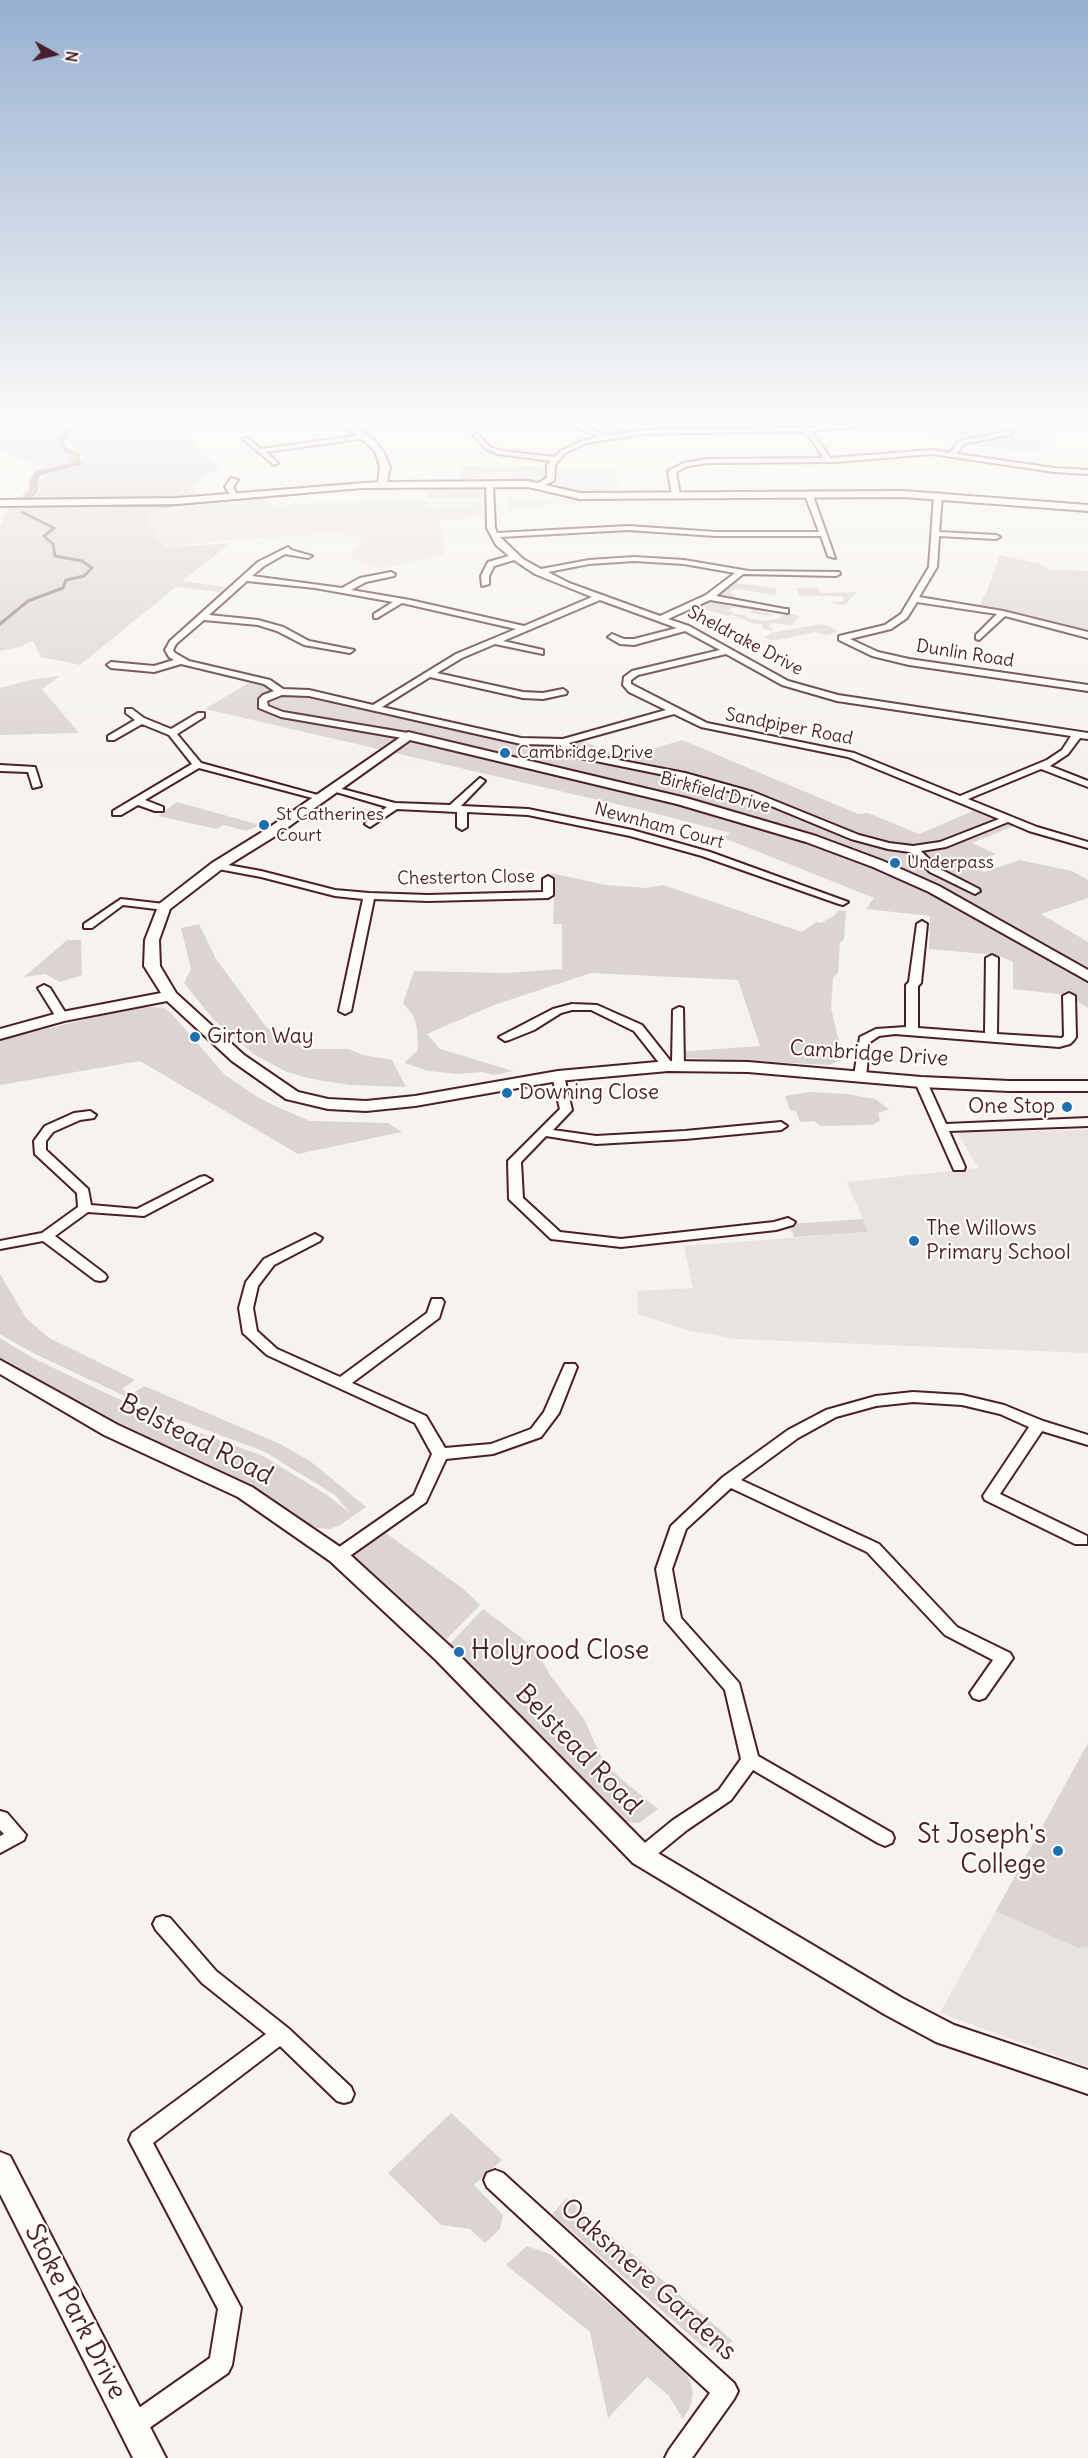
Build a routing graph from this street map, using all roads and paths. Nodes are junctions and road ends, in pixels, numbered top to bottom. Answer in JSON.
{"nodes":[{"id":1,"x":496,"y":538,"type":"edge"},
{"id":2,"x":824,"y":538,"type":"edge"},
{"id":3,"x":935,"y":538,"type":"edge"},
{"id":4,"x":995,"y":538,"type":"edge"},
{"id":5,"x":1000,"y":538,"type":"dead end"},
{"id":6,"x":828,"y":553,"type":"dead end"},
{"id":7,"x":308,"y":556,"type":"dead end"},
{"id":8,"x":514,"y":557,"type":"junction"},
{"id":9,"x":538,"y":572,"type":"junction"},
{"id":10,"x":741,"y":572,"type":"junction"},
{"id":11,"x":836,"y":574,"type":"dead end"},
{"id":12,"x":388,"y":576,"type":"dead end"},
{"id":13,"x":498,"y":577,"type":"dead end"},
{"id":14,"x":245,"y":578,"type":"junction"},
{"id":15,"x":343,"y":591,"type":"junction"},
{"id":16,"x":600,"y":597,"type":"junction"},
{"id":17,"x":709,"y":597,"type":"junction"},
{"id":18,"x":915,"y":599,"type":"junction"},
{"id":19,"x":400,"y":601,"type":"junction"},
{"id":20,"x":785,"y":611,"type":"dead end"},
{"id":21,"x":1003,"y":613,"type":"junction"},
{"id":22,"x":393,"y":614,"type":"dead end"},
{"id":23,"x":201,"y":617,"type":"junction"},
{"id":24,"x":662,"y":618,"type":"junction"},
{"id":25,"x":522,"y":628,"type":"junction"},
{"id":26,"x":686,"y":628,"type":"junction"},
{"id":27,"x":1088,"y":635,"type":"edge"},
{"id":28,"x":612,"y":637,"type":"dead end"},
{"id":29,"x":979,"y":638,"type":"dead end"},
{"id":30,"x":492,"y":641,"type":"junction"},
{"id":31,"x":350,"y":650,"type":"dead end"},
{"id":32,"x":728,"y":651,"type":"junction"},
{"id":33,"x":531,"y":658,"type":"dead end"},
{"id":34,"x":180,"y":661,"type":"junction"},
{"id":35,"x":111,"y":665,"type":"dead end"},
{"id":36,"x":427,"y":674,"type":"junction"},
{"id":37,"x":1088,"y":688,"type":"edge"},
{"id":38,"x":281,"y":692,"type":"junction"},
{"id":39,"x":562,"y":692,"type":"dead end"},
{"id":40,"x":376,"y":707,"type":"junction"},
{"id":41,"x":129,"y":711,"type":"dead end"},
{"id":42,"x":674,"y":711,"type":"junction"},
{"id":43,"x":201,"y":716,"type":"dead end"},
{"id":44,"x":141,"y":720,"type":"junction"},
{"id":45,"x":172,"y":733,"type":"junction"},
{"id":46,"x":1083,"y":735,"type":"edge"},
{"id":47,"x":408,"y":736,"type":"junction"},
{"id":48,"x":111,"y":738,"type":"dead end"},
{"id":49,"x":563,"y":742,"type":"junction"},
{"id":50,"x":198,"y":765,"type":"junction"},
{"id":51,"x":1042,"y":766,"type":"junction"},
{"id":52,"x":0,"y":768,"type":"edge"},
{"id":53,"x":480,"y":781,"type":"dead end"},
{"id":54,"x":1088,"y":784,"type":"edge"},
{"id":55,"x":36,"y":786,"type":"dead end"},
{"id":56,"x":325,"y":793,"type":"junction"},
{"id":57,"x":960,"y":799,"type":"junction"},
{"id":58,"x":138,"y":801,"type":"junction"},
{"id":59,"x":395,"y":806,"type":"junction"},
{"id":60,"x":159,"y":809,"type":"dead end"},
{"id":61,"x":457,"y":809,"type":"junction"},
{"id":62,"x":117,"y":813,"type":"dead end"},
{"id":63,"x":1008,"y":819,"type":"junction"},
{"id":64,"x":370,"y":824,"type":"dead end"},
{"id":65,"x":462,"y":827,"type":"dead end"},
{"id":66,"x":1088,"y":845,"type":"edge"},
{"id":67,"x":913,"y":849,"type":"junction"},
{"id":68,"x":218,"y":866,"type":"junction"},
{"id":69,"x":548,"y":879,"type":"dead end"},
{"id":70,"x":975,"y":891,"type":"dead end"},
{"id":71,"x":369,"y":896,"type":"junction"},
{"id":72,"x":843,"y":902,"type":"dead end"},
{"id":73,"x":164,"y":908,"type":"junction"},
{"id":74,"x":922,"y":924,"type":"dead end"},
{"id":75,"x":88,"y":926,"type":"dead end"},
{"id":76,"x":992,"y":958,"type":"dead end"},
{"id":77,"x":1088,"y":976,"type":"edge"},
{"id":78,"x":44,"y":988,"type":"dead end"},
{"id":79,"x":170,"y":996,"type":"junction"},
{"id":80,"x":1069,"y":996,"type":"dead end"},
{"id":81,"x":679,"y":1010,"type":"dead end"},
{"id":82,"x":345,"y":1011,"type":"dead end"},
{"id":83,"x":62,"y":1017,"type":"junction"},
{"id":84,"x":912,"y":1031,"type":"junction"},
{"id":85,"x":0,"y":1034,"type":"edge"},
{"id":86,"x":505,"y":1037,"type":"dead end"},
{"id":87,"x":991,"y":1038,"type":"junction"},
{"id":88,"x":673,"y":1066,"type":"junction"},
{"id":89,"x":558,"y":1076,"type":"junction"},
{"id":90,"x":860,"y":1076,"type":"junction"},
{"id":91,"x":921,"y":1082,"type":"junction"},
{"id":92,"x":1088,"y":1086,"type":"edge"},
{"id":93,"x":90,"y":1114,"type":"dead end"},
{"id":94,"x":1088,"y":1122,"type":"edge"},
{"id":95,"x":781,"y":1126,"type":"dead end"},
{"id":96,"x":942,"y":1128,"type":"junction"},
{"id":97,"x":543,"y":1132,"type":"junction"},
{"id":98,"x":959,"y":1167,"type":"dead end"},
{"id":99,"x":205,"y":1180,"type":"dead end"},
{"id":100,"x":85,"y":1208,"type":"junction"},
{"id":101,"x":788,"y":1222,"type":"dead end"},
{"id":102,"x":46,"y":1236,"type":"junction"},
{"id":103,"x":315,"y":1238,"type":"dead end"},
{"id":104,"x":0,"y":1245,"type":"edge"},
{"id":105,"x":100,"y":1277,"type":"dead end"},
{"id":106,"x":437,"y":1302,"type":"dead end"},
{"id":107,"x":0,"y":1366,"type":"edge"},
{"id":108,"x":570,"y":1367,"type":"dead end"},
{"id":109,"x":342,"y":1383,"type":"junction"},
{"id":110,"x":1038,"y":1425,"type":"junction"},
{"id":111,"x":1088,"y":1440,"type":"edge"},
{"id":112,"x":440,"y":1454,"type":"junction"},
{"id":113,"x":729,"y":1481,"type":"junction"},
{"id":114,"x":1081,"y":1540,"type":"dead end"},
{"id":115,"x":338,"y":1556,"type":"junction"},
{"id":116,"x":979,"y":1693,"type":"dead end"},
{"id":117,"x":750,"y":1760,"type":"junction"},
{"id":118,"x":0,"y":1818,"type":"edge"},
{"id":119,"x":885,"y":1838,"type":"dead end"},
{"id":120,"x":0,"y":1845,"type":"edge"},
{"id":121,"x":642,"y":1857,"type":"junction"},
{"id":122,"x":163,"y":1924,"type":"dead end"},
{"id":123,"x":281,"y":2034,"type":"junction"},
{"id":124,"x":1088,"y":2082,"type":"edge"},
{"id":125,"x":344,"y":2094,"type":"dead end"},
{"id":126,"x":0,"y":2165,"type":"edge"},
{"id":127,"x":495,"y":2180,"type":"dead end"},
{"id":128,"x":134,"y":2425,"type":"junction"},
{"id":129,"x":150,"y":2458,"type":"edge"},
{"id":130,"x":677,"y":2458,"type":"edge"}],
"edges":[{"from":1,"to":8,"type":"street","name":"Sheldrake Drive"},
{"from":2,"to":6,"type":"street"},
{"from":3,"to":18,"type":"street"},
{"from":4,"to":5,"type":"street"},
{"from":7,"to":14,"type":"street"},
{"from":8,"to":9,"type":"street","name":"Sheldrake Drive"},
{"from":8,"to":13,"type":"street"},
{"from":9,"to":10,"type":"street"},
{"from":9,"to":16,"type":"street","name":"Sheldrake Drive"},
{"from":10,"to":11,"type":"street"},
{"from":10,"to":17,"type":"street"},
{"from":12,"to":15,"type":"street"},
{"from":14,"to":15,"type":"street"},
{"from":14,"to":23,"type":"street"},
{"from":15,"to":19,"type":"street"},
{"from":16,"to":24,"type":"street","name":"Sheldrake Drive"},
{"from":16,"to":25,"type":"street"},
{"from":17,"to":20,"type":"street"},
{"from":17,"to":24,"type":"street"},
{"from":18,"to":21,"type":"street"},
{"from":18,"to":37,"type":"street","name":"Dunlin Road"},
{"from":19,"to":22,"type":"street"},
{"from":19,"to":25,"type":"street"},
{"from":21,"to":27,"type":"street"},
{"from":21,"to":29,"type":"street"},
{"from":23,"to":31,"type":"street"},
{"from":23,"to":34,"type":"street"},
{"from":24,"to":26,"type":"street","name":"Sheldrake Drive"},
{"from":25,"to":30,"type":"street"},
{"from":26,"to":28,"type":"street"},
{"from":26,"to":32,"type":"street","name":"Sheldrake Drive"},
{"from":30,"to":33,"type":"street"},
{"from":30,"to":36,"type":"street"},
{"from":32,"to":42,"type":"street","name":"Sandpiper Road"},
{"from":32,"to":46,"type":"street","name":"Sheldrake Drive"},
{"from":34,"to":35,"type":"street"},
{"from":34,"to":38,"type":"street","name":"Birkfield Drive"},
{"from":36,"to":39,"type":"street"},
{"from":36,"to":40,"type":"street"},
{"from":38,"to":40,"type":"street","name":"Birkfield Drive"},
{"from":38,"to":47,"type":"street","name":"Birkfield Drive"},
{"from":40,"to":49,"type":"street","name":"Birkfield Drive"},
{"from":41,"to":44,"type":"street"},
{"from":42,"to":49,"type":"street"},
{"from":42,"to":57,"type":"street","name":"Sandpiper Road"},
{"from":43,"to":45,"type":"street"},
{"from":44,"to":45,"type":"street"},
{"from":44,"to":48,"type":"street"},
{"from":45,"to":50,"type":"street"},
{"from":46,"to":51,"type":"street"},
{"from":47,"to":56,"type":"street"},
{"from":47,"to":77,"type":"street","name":"Birkfield Drive"},
{"from":49,"to":67,"type":"street","name":"Birkfield Drive"},
{"from":50,"to":56,"type":"street","name":"Newnham Court"},
{"from":50,"to":58,"type":"street"},
{"from":51,"to":54,"type":"street"},
{"from":51,"to":57,"type":"street"},
{"from":52,"to":55,"type":"street"},
{"from":53,"to":61,"type":"street"},
{"from":56,"to":59,"type":"street","name":"Newnham Court"},
{"from":56,"to":68,"type":"street"},
{"from":57,"to":63,"type":"street","name":"Sandpiper Road"},
{"from":58,"to":60,"type":"street"},
{"from":58,"to":62,"type":"street"},
{"from":59,"to":61,"type":"street","name":"Newnham Court"},
{"from":59,"to":64,"type":"street"},
{"from":61,"to":65,"type":"street"},
{"from":61,"to":72,"type":"street","name":"Newnham Court"},
{"from":63,"to":66,"type":"street","name":"Sandpiper Road"},
{"from":63,"to":67,"type":"street","name":"Birkfield Drive"},
{"from":67,"to":70,"type":"street"},
{"from":68,"to":71,"type":"street","name":"Chesterton Close"},
{"from":68,"to":73,"type":"street"},
{"from":69,"to":71,"type":"street","name":"Chesterton Close"},
{"from":71,"to":82,"type":"street","name":"Chesterton Close"},
{"from":73,"to":75,"type":"street"},
{"from":73,"to":79,"type":"street","name":"Cambridge Drive"},
{"from":74,"to":84,"type":"street"},
{"from":76,"to":87,"type":"street"},
{"from":78,"to":83,"type":"street"},
{"from":79,"to":83,"type":"street"},
{"from":79,"to":89,"type":"street","name":"Cambridge Drive"},
{"from":80,"to":87,"type":"street"},
{"from":81,"to":88,"type":"street"},
{"from":83,"to":85,"type":"street"},
{"from":84,"to":87,"type":"street"},
{"from":84,"to":90,"type":"street"},
{"from":86,"to":88,"type":"street"},
{"from":88,"to":89,"type":"street","name":"Cambridge Drive"},
{"from":88,"to":90,"type":"street","name":"Cambridge Drive"},
{"from":89,"to":97,"type":"street"},
{"from":90,"to":91,"type":"street","name":"Cambridge Drive"},
{"from":91,"to":92,"type":"street","name":"Cambridge Drive"},
{"from":91,"to":96,"type":"street"},
{"from":93,"to":100,"type":"street"},
{"from":94,"to":96,"type":"street"},
{"from":95,"to":97,"type":"street"},
{"from":96,"to":98,"type":"street"},
{"from":97,"to":101,"type":"street"},
{"from":99,"to":100,"type":"street"},
{"from":100,"to":102,"type":"street"},
{"from":102,"to":104,"type":"street"},
{"from":102,"to":105,"type":"street"},
{"from":103,"to":109,"type":"street"},
{"from":106,"to":109,"type":"street"},
{"from":107,"to":115,"type":"street","name":"Belstead Road"},
{"from":108,"to":112,"type":"street"},
{"from":109,"to":112,"type":"street"},
{"from":110,"to":111,"type":"street"},
{"from":110,"to":113,"type":"street"},
{"from":110,"to":114,"type":"street"},
{"from":112,"to":115,"type":"street"},
{"from":113,"to":116,"type":"street"},
{"from":113,"to":117,"type":"street"},
{"from":115,"to":121,"type":"street","name":"Belstead Road"},
{"from":117,"to":119,"type":"street"},
{"from":117,"to":121,"type":"street"},
{"from":118,"to":120,"type":"street"},
{"from":121,"to":124,"type":"street","name":"Belstead Road"},
{"from":122,"to":123,"type":"street"},
{"from":123,"to":125,"type":"street"},
{"from":123,"to":128,"type":"street"},
{"from":126,"to":128,"type":"street","name":"Stoke Park Drive"},
{"from":127,"to":130,"type":"street","name":"Oaksmere Gardens"},
{"from":128,"to":129,"type":"street","name":"Stoke Park Drive"}]}
